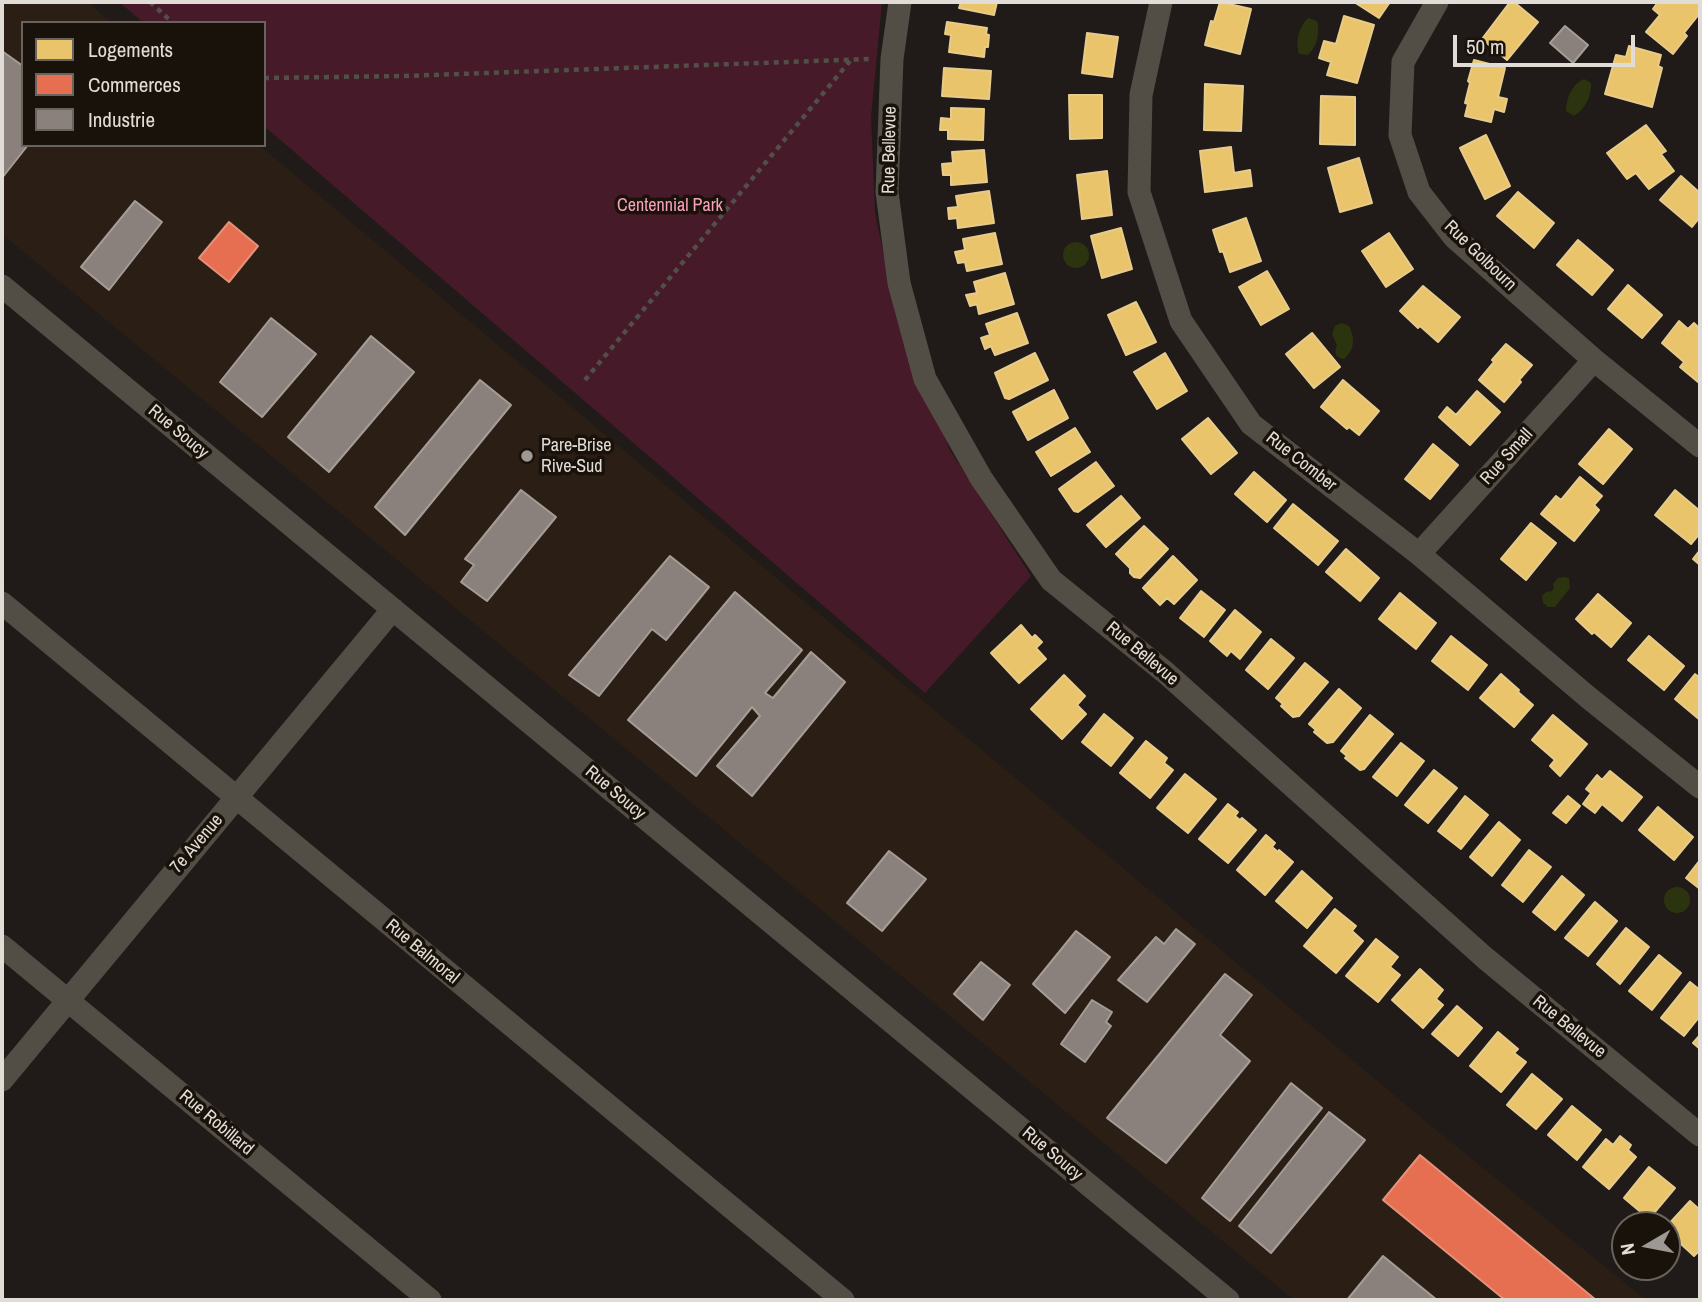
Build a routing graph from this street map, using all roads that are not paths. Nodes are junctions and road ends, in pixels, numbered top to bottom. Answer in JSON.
{"nodes":[{"id":1,"x":900,"y":2,"type":"edge"},
{"id":2,"x":1161,"y":2,"type":"edge"},
{"id":3,"x":1437,"y":2,"type":"edge"},
{"id":4,"x":2,"y":286,"type":"edge"},
{"id":5,"x":1594,"y":360,"type":"junction"},
{"id":6,"x":1700,"y":446,"type":"edge"},
{"id":7,"x":1419,"y":554,"type":"junction"},
{"id":8,"x":2,"y":603,"type":"edge"},
{"id":9,"x":393,"y":609,"type":"junction"},
{"id":10,"x":1700,"y":787,"type":"edge"},
{"id":11,"x":236,"y":797,"type":"junction"},
{"id":12,"x":2,"y":946,"type":"edge"},
{"id":13,"x":67,"y":1001,"type":"junction"},
{"id":14,"x":2,"y":1080,"type":"edge"},
{"id":15,"x":1700,"y":1135,"type":"edge"},
{"id":16,"x":430,"y":1300,"type":"edge"},
{"id":17,"x":843,"y":1300,"type":"edge"},
{"id":18,"x":1228,"y":1300,"type":"edge"}],
"edges":[{"from":1,"to":15,"type":"street","name":"Rue Bellevue"},
{"from":2,"to":7,"type":"street","name":"Rue Comber"},
{"from":3,"to":5,"type":"street","name":"Rue Golbourn"},
{"from":4,"to":9,"type":"street","name":"Rue Soucy"},
{"from":5,"to":6,"type":"street","name":"Rue Golbourn"},
{"from":5,"to":7,"type":"street","name":"Rue Small"},
{"from":7,"to":10,"type":"street","name":"Rue Comber"},
{"from":8,"to":11,"type":"street","name":"Rue Balmoral"},
{"from":9,"to":11,"type":"street","name":"7e Avenue"},
{"from":9,"to":18,"type":"street","name":"Rue Soucy"},
{"from":11,"to":13,"type":"street","name":"7e Avenue"},
{"from":11,"to":17,"type":"street","name":"Rue Balmoral"},
{"from":12,"to":13,"type":"street","name":"Rue Robillard"},
{"from":13,"to":14,"type":"street","name":"7e Avenue"},
{"from":13,"to":16,"type":"street","name":"Rue Robillard"}]}
